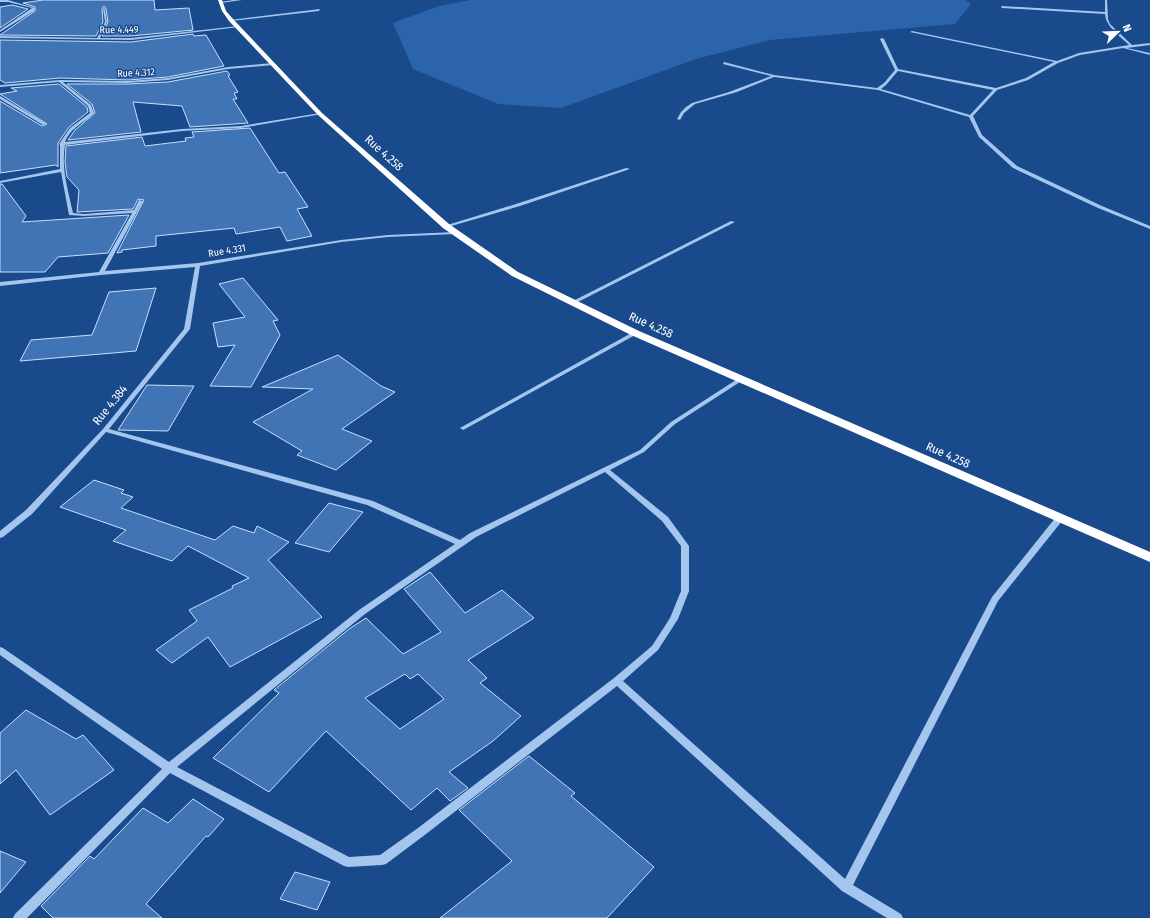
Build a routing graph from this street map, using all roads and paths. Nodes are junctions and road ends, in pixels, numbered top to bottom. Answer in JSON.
{"nodes":[{"id":1,"x":241,"y":0,"type":"edge"},
{"id":2,"x":1106,"y":0,"type":"edge"},
{"id":3,"x":0,"y":1,"type":"edge"},
{"id":4,"x":221,"y":1,"type":"edge"},
{"id":5,"x":1002,"y":7,"type":"dead end"},
{"id":6,"x":104,"y":9,"type":"dead end"},
{"id":7,"x":319,"y":10,"type":"dead end"},
{"id":8,"x":1107,"y":13,"type":"junction"},
{"id":9,"x":235,"y":23,"type":"junction"},
{"id":10,"x":0,"y":31,"type":"edge"},
{"id":11,"x":912,"y":32,"type":"dead end"},
{"id":12,"x":0,"y":37,"type":"edge"},
{"id":13,"x":98,"y":39,"type":"junction"},
{"id":14,"x":882,"y":39,"type":"dead end"},
{"id":15,"x":1150,"y":44,"type":"edge"},
{"id":16,"x":1131,"y":46,"type":"junction"},
{"id":17,"x":1124,"y":48,"type":"junction"},
{"id":18,"x":1150,"y":54,"type":"edge"},
{"id":19,"x":1057,"y":62,"type":"junction"},
{"id":20,"x":724,"y":63,"type":"dead end"},
{"id":21,"x":272,"y":64,"type":"junction"},
{"id":22,"x":897,"y":70,"type":"junction"},
{"id":23,"x":774,"y":76,"type":"junction"},
{"id":24,"x":60,"y":81,"type":"junction"},
{"id":25,"x":0,"y":86,"type":"edge"},
{"id":26,"x":878,"y":89,"type":"junction"},
{"id":27,"x":996,"y":89,"type":"junction"},
{"id":28,"x":0,"y":97,"type":"edge"},
{"id":29,"x":320,"y":114,"type":"junction"},
{"id":30,"x":971,"y":116,"type":"junction"},
{"id":31,"x":679,"y":119,"type":"dead end"},
{"id":32,"x":44,"y":124,"type":"dead end"},
{"id":33,"x":61,"y":144,"type":"junction"},
{"id":34,"x":628,"y":169,"type":"dead end"},
{"id":35,"x":63,"y":170,"type":"junction"},
{"id":36,"x":0,"y":182,"type":"edge"},
{"id":37,"x":142,"y":201,"type":"dead end"},
{"id":38,"x":136,"y":211,"type":"junction"},
{"id":39,"x":733,"y":222,"type":"dead end"},
{"id":40,"x":446,"y":226,"type":"junction"},
{"id":41,"x":1150,"y":228,"type":"edge"},
{"id":42,"x":455,"y":233,"type":"junction"},
{"id":43,"x":198,"y":265,"type":"junction"},
{"id":44,"x":101,"y":272,"type":"junction"},
{"id":45,"x":0,"y":284,"type":"edge"},
{"id":46,"x":572,"y":303,"type":"junction"},
{"id":47,"x":635,"y":333,"type":"junction"},
{"id":48,"x":740,"y":379,"type":"junction"},
{"id":49,"x":463,"y":428,"type":"dead end"},
{"id":50,"x":105,"y":430,"type":"junction"},
{"id":51,"x":606,"y":470,"type":"junction"},
{"id":52,"x":1060,"y":518,"type":"junction"},
{"id":53,"x":0,"y":535,"type":"edge"},
{"id":54,"x":460,"y":543,"type":"junction"},
{"id":55,"x":1150,"y":557,"type":"edge"},
{"id":56,"x":0,"y":650,"type":"edge"},
{"id":57,"x":617,"y":681,"type":"junction"},
{"id":58,"x":168,"y":768,"type":"junction"},
{"id":59,"x":846,"y":887,"type":"junction"},
{"id":60,"x":19,"y":918,"type":"edge"},
{"id":61,"x":897,"y":918,"type":"edge"}],
"edges":[{"from":1,"to":4,"type":"street"},
{"from":2,"to":8,"type":"street"},
{"from":3,"to":10,"type":"street"},
{"from":4,"to":9,"type":"highway","name":"Rue 4.258"},
{"from":5,"to":8,"type":"street"},
{"from":6,"to":13,"type":"street"},
{"from":7,"to":9,"type":"street","name":"Rue 4.449"},
{"from":8,"to":16,"type":"street"},
{"from":9,"to":13,"type":"street","name":"Rue 4.449"},
{"from":9,"to":21,"type":"highway","name":"Rue 4.258"},
{"from":11,"to":19,"type":"street"},
{"from":12,"to":13,"type":"street","name":"Rue 4.449"},
{"from":14,"to":22,"type":"street"},
{"from":15,"to":16,"type":"street"},
{"from":16,"to":17,"type":"street"},
{"from":17,"to":18,"type":"street"},
{"from":17,"to":19,"type":"street"},
{"from":19,"to":27,"type":"street"},
{"from":20,"to":23,"type":"street"},
{"from":21,"to":24,"type":"street","name":"Rue 4.312"},
{"from":21,"to":29,"type":"highway","name":"Rue 4.258"},
{"from":22,"to":26,"type":"street"},
{"from":22,"to":27,"type":"street"},
{"from":23,"to":26,"type":"street"},
{"from":23,"to":31,"type":"street"},
{"from":24,"to":25,"type":"street","name":"Rue 4.312"},
{"from":24,"to":33,"type":"street"},
{"from":26,"to":30,"type":"street"},
{"from":27,"to":30,"type":"street"},
{"from":28,"to":32,"type":"street"},
{"from":29,"to":33,"type":"street"},
{"from":29,"to":40,"type":"highway","name":"Rue 4.258"},
{"from":30,"to":41,"type":"street"},
{"from":33,"to":35,"type":"street"},
{"from":34,"to":40,"type":"street"},
{"from":35,"to":36,"type":"street"},
{"from":35,"to":38,"type":"street"},
{"from":37,"to":38,"type":"street"},
{"from":38,"to":44,"type":"street"},
{"from":39,"to":46,"type":"street"},
{"from":40,"to":42,"type":"highway","name":"Rue 4.258"},
{"from":42,"to":43,"type":"street","name":"Rue 4.331"},
{"from":42,"to":46,"type":"highway","name":"Rue 4.258"},
{"from":43,"to":44,"type":"street","name":"Rue 4.331"},
{"from":43,"to":50,"type":"street","name":"Rue 4.384"},
{"from":44,"to":45,"type":"street","name":"Rue 4.331"},
{"from":46,"to":47,"type":"highway","name":"Rue 4.258"},
{"from":47,"to":48,"type":"highway","name":"Rue 4.258"},
{"from":47,"to":49,"type":"street"},
{"from":48,"to":51,"type":"street"},
{"from":48,"to":52,"type":"highway","name":"Rue 4.258"},
{"from":50,"to":53,"type":"street","name":"Rue 4.384"},
{"from":50,"to":54,"type":"street"},
{"from":51,"to":54,"type":"street"},
{"from":51,"to":57,"type":"street"},
{"from":52,"to":55,"type":"highway","name":"Rue 4.258"},
{"from":52,"to":59,"type":"street"},
{"from":54,"to":58,"type":"street"},
{"from":56,"to":58,"type":"street"},
{"from":57,"to":58,"type":"street"},
{"from":57,"to":59,"type":"street"},
{"from":58,"to":60,"type":"street"},
{"from":59,"to":61,"type":"street"}]}
